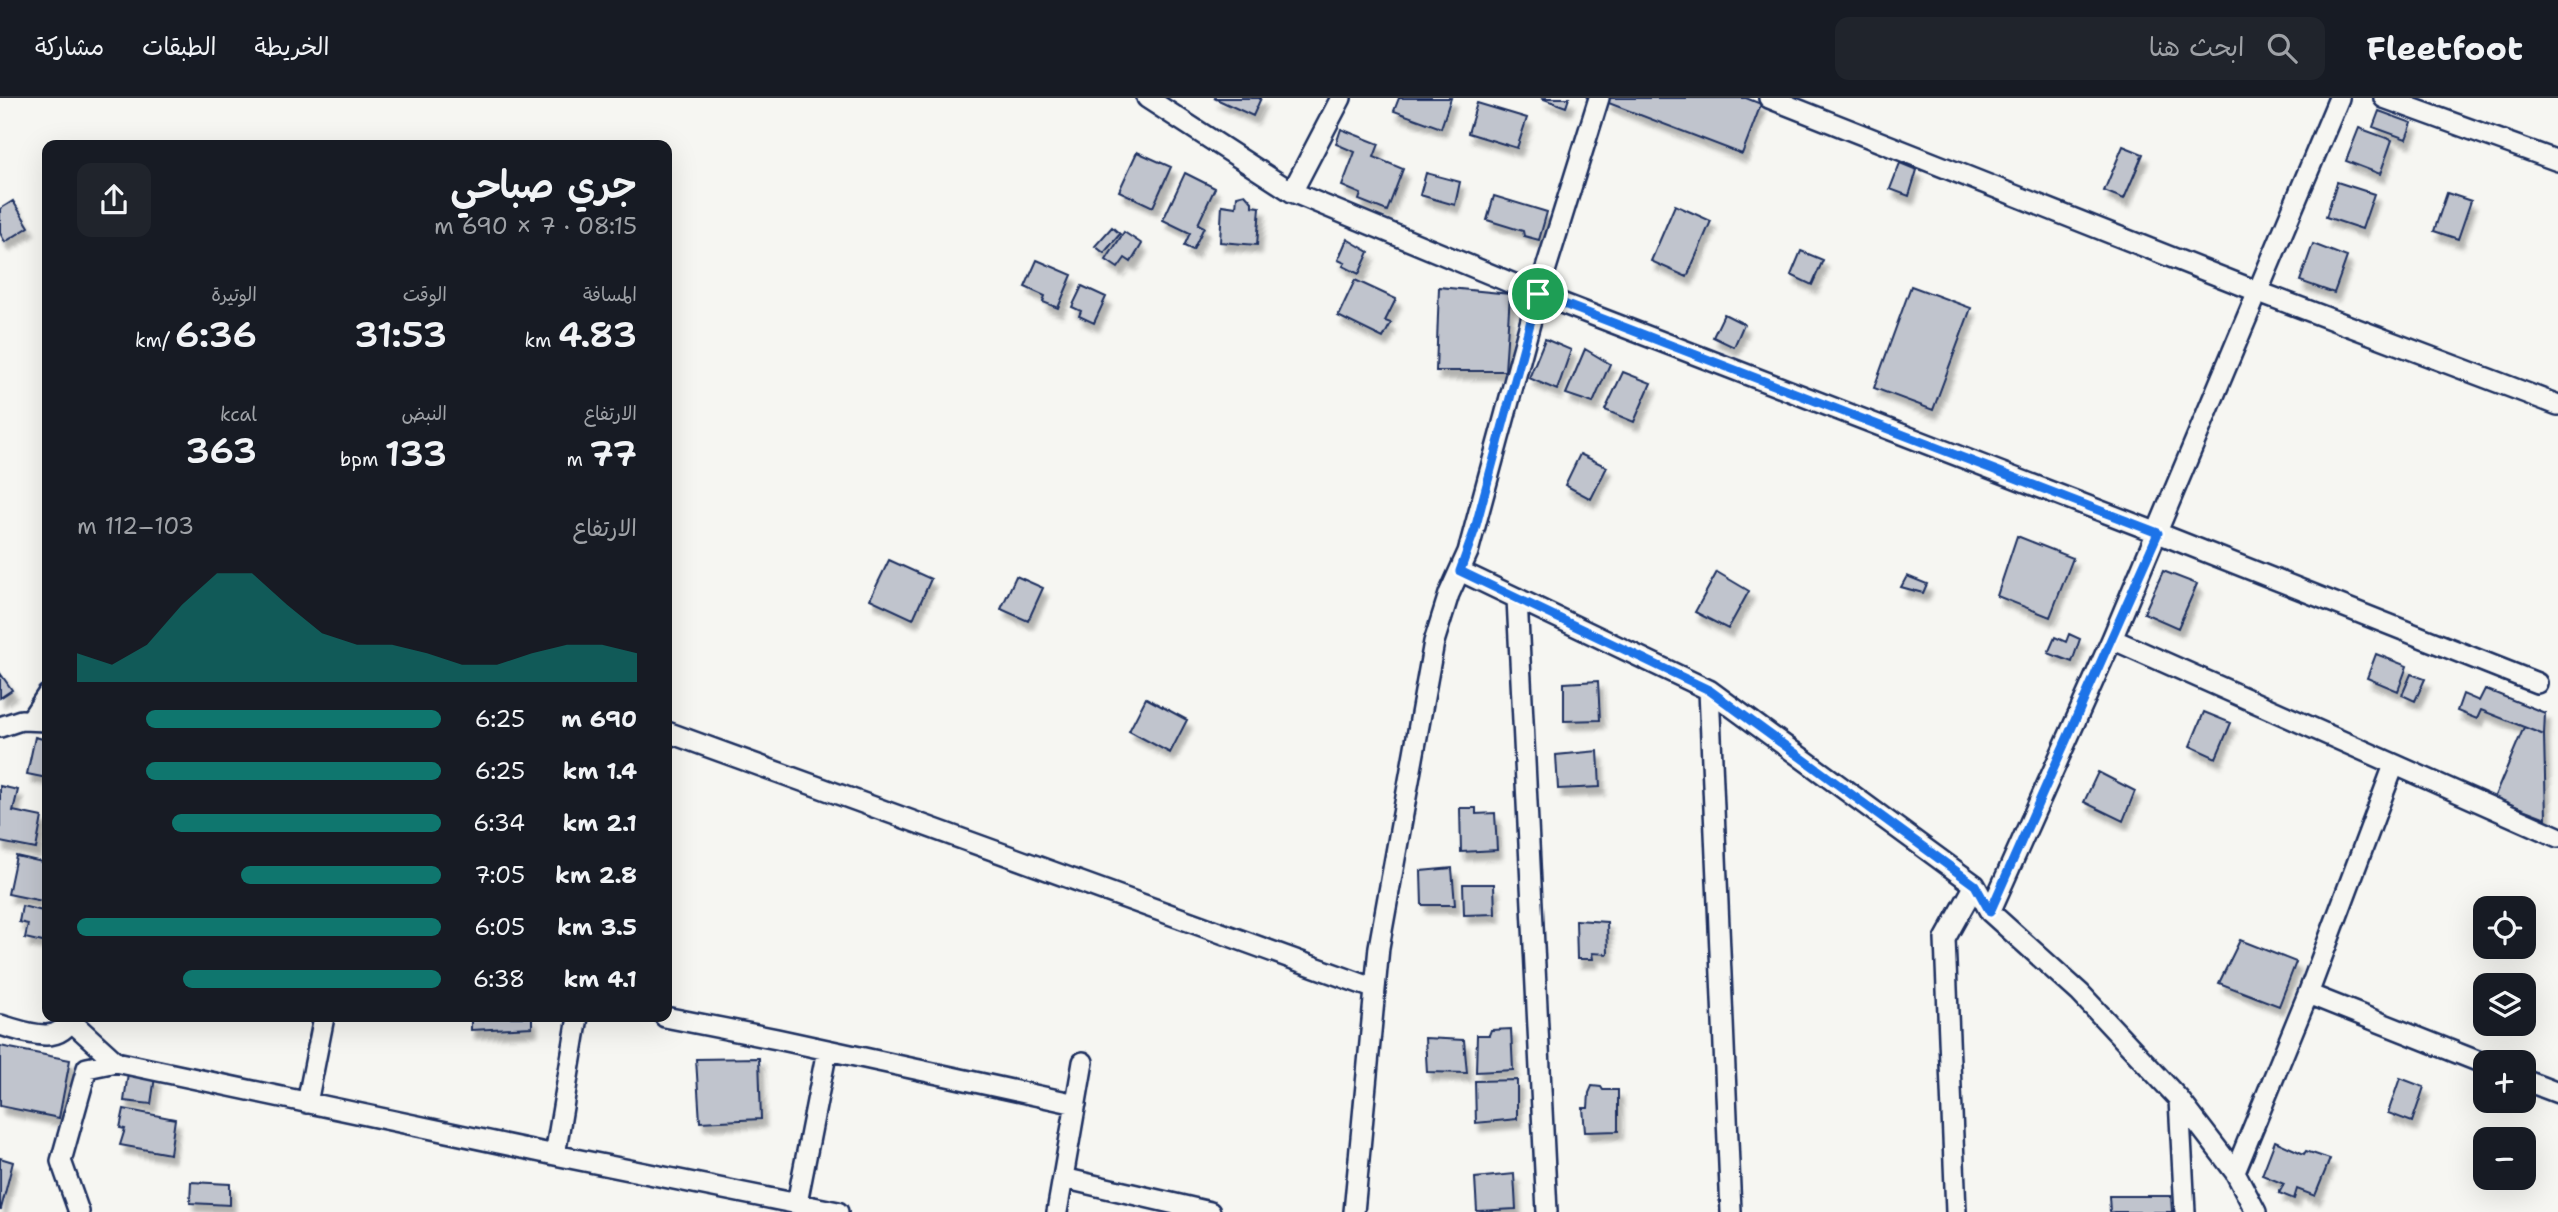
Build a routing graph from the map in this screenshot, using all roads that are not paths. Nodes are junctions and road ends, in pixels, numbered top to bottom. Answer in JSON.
{"nodes":[{"id":1,"x":1147,"y":98,"type":"edge"},
{"id":2,"x":1340,"y":98,"type":"edge"},
{"id":3,"x":1599,"y":98,"type":"edge"},
{"id":4,"x":1769,"y":98,"type":"edge"},
{"id":5,"x":2340,"y":98,"type":"edge"},
{"id":6,"x":2384,"y":98,"type":"edge"},
{"id":7,"x":2558,"y":161,"type":"edge"},
{"id":8,"x":1292,"y":192,"type":"junction"},
{"id":9,"x":2259,"y":292,"type":"junction"},
{"id":10,"x":1538,"y":294,"type":"junction"},
{"id":11,"x":2558,"y":405,"type":"edge"},
{"id":12,"x":2158,"y":533,"type":"junction"},
{"id":13,"x":1460,"y":571,"type":"junction"},
{"id":14,"x":1517,"y":598,"type":"junction"},
{"id":15,"x":2112,"y":639,"type":"junction"},
{"id":16,"x":2537,"y":683,"type":"dead end"},
{"id":17,"x":1709,"y":690,"type":"junction"},
{"id":18,"x":39,"y":720,"type":"edge"},
{"id":19,"x":0,"y":727,"type":"edge"},
{"id":20,"x":672,"y":734,"type":"edge"},
{"id":21,"x":2394,"y":765,"type":"junction"},
{"id":22,"x":2558,"y":837,"type":"edge"},
{"id":23,"x":1975,"y":885,"type":"junction"},
{"id":24,"x":1990,"y":912,"type":"junction"},
{"id":25,"x":1373,"y":988,"type":"junction"},
{"id":26,"x":2308,"y":994,"type":"junction"},
{"id":27,"x":672,"y":1018,"type":"edge"},
{"id":28,"x":69,"y":1022,"type":"edge"},
{"id":29,"x":74,"y":1022,"type":"edge"},
{"id":30,"x":323,"y":1022,"type":"edge"},
{"id":31,"x":577,"y":1022,"type":"edge"},
{"id":32,"x":0,"y":1025,"type":"edge"},
{"id":33,"x":827,"y":1050,"type":"junction"},
{"id":34,"x":2473,"y":1060,"type":"edge"},
{"id":35,"x":116,"y":1062,"type":"junction"},
{"id":36,"x":1083,"y":1062,"type":"dead end"},
{"id":37,"x":2536,"y":1085,"type":"edge"},
{"id":38,"x":2558,"y":1093,"type":"edge"},
{"id":39,"x":2179,"y":1099,"type":"junction"},
{"id":40,"x":307,"y":1103,"type":"junction"},
{"id":41,"x":1076,"y":1104,"type":"junction"},
{"id":42,"x":555,"y":1156,"type":"junction"},
{"id":43,"x":2235,"y":1172,"type":"junction"},
{"id":44,"x":1063,"y":1178,"type":"junction"},
{"id":45,"x":797,"y":1203,"type":"junction"},
{"id":46,"x":79,"y":1212,"type":"edge"},
{"id":47,"x":838,"y":1212,"type":"edge"},
{"id":48,"x":1057,"y":1212,"type":"edge"},
{"id":49,"x":1210,"y":1212,"type":"edge"},
{"id":50,"x":1354,"y":1212,"type":"edge"},
{"id":51,"x":1547,"y":1212,"type":"edge"},
{"id":52,"x":1731,"y":1212,"type":"edge"},
{"id":53,"x":1956,"y":1212,"type":"edge"},
{"id":54,"x":2185,"y":1212,"type":"edge"},
{"id":55,"x":2256,"y":1212,"type":"edge"}],
"edges":[{"from":1,"to":8,"type":"street"},
{"from":2,"to":8,"type":"street"},
{"from":3,"to":10,"type":"street"},
{"from":4,"to":9,"type":"street"},
{"from":5,"to":9,"type":"street"},
{"from":6,"to":7,"type":"street"},
{"from":8,"to":10,"type":"street"},
{"from":9,"to":11,"type":"street"},
{"from":9,"to":12,"type":"street"},
{"from":10,"to":12,"type":"street"},
{"from":10,"to":13,"type":"street"},
{"from":12,"to":15,"type":"street"},
{"from":12,"to":16,"type":"street"},
{"from":13,"to":14,"type":"street"},
{"from":13,"to":25,"type":"street"},
{"from":14,"to":17,"type":"street"},
{"from":14,"to":51,"type":"street"},
{"from":15,"to":21,"type":"street"},
{"from":15,"to":24,"type":"street"},
{"from":17,"to":23,"type":"street"},
{"from":17,"to":52,"type":"street"},
{"from":18,"to":19,"type":"street"},
{"from":20,"to":25,"type":"street"},
{"from":21,"to":22,"type":"street"},
{"from":21,"to":26,"type":"street"},
{"from":23,"to":24,"type":"street"},
{"from":23,"to":53,"type":"street"},
{"from":24,"to":39,"type":"street"},
{"from":25,"to":50,"type":"street"},
{"from":26,"to":34,"type":"street"},
{"from":26,"to":43,"type":"street"},
{"from":27,"to":33,"type":"street"},
{"from":28,"to":32,"type":"street"},
{"from":29,"to":35,"type":"street"},
{"from":30,"to":40,"type":"street"},
{"from":31,"to":42,"type":"street"},
{"from":33,"to":41,"type":"street"},
{"from":33,"to":45,"type":"street"},
{"from":35,"to":40,"type":"street"},
{"from":35,"to":46,"type":"street"},
{"from":36,"to":41,"type":"street"},
{"from":37,"to":38,"type":"street"},
{"from":39,"to":43,"type":"street"},
{"from":39,"to":54,"type":"street"},
{"from":40,"to":42,"type":"street"},
{"from":41,"to":44,"type":"street"},
{"from":42,"to":45,"type":"street"},
{"from":43,"to":55,"type":"street"},
{"from":44,"to":48,"type":"street"},
{"from":44,"to":49,"type":"street"},
{"from":45,"to":47,"type":"street"}]}
